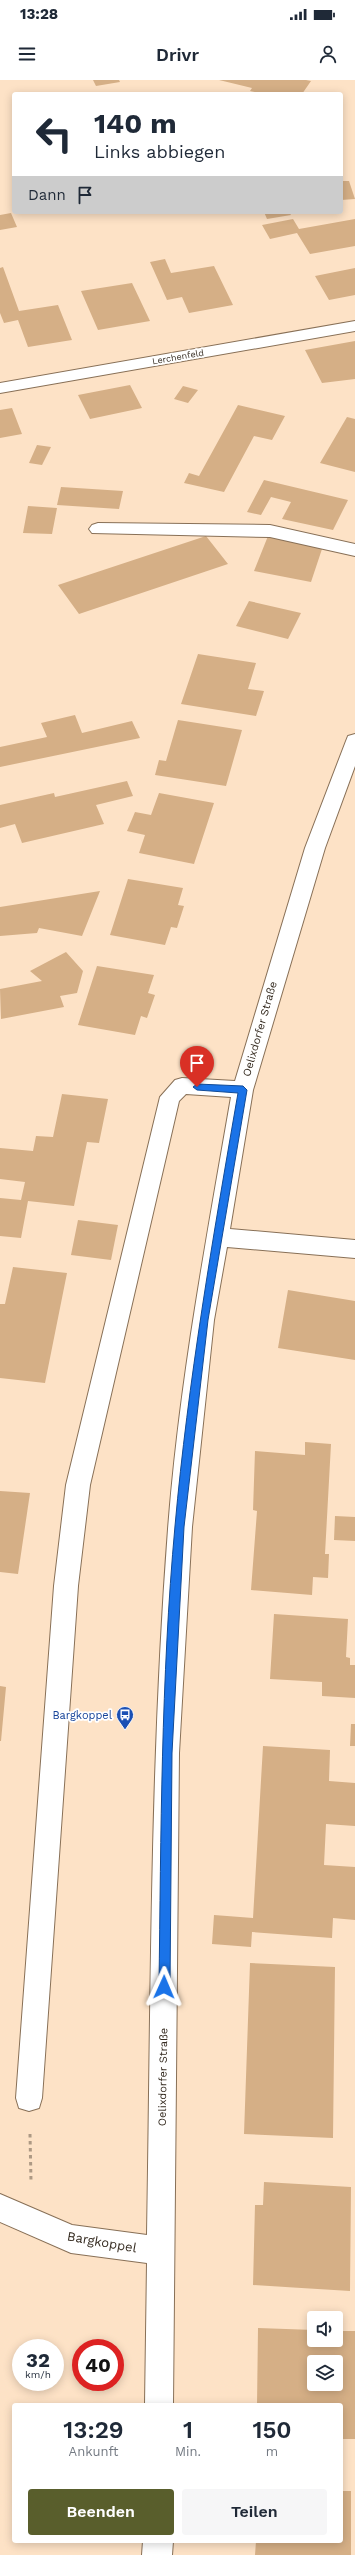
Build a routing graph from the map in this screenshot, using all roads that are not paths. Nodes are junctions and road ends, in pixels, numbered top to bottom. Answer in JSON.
{"nodes":[{"id":1,"x":355,"y":326,"type":"edge"},
{"id":2,"x":0,"y":388,"type":"edge"},
{"id":3,"x":98,"y":529,"type":"dead end"},
{"id":4,"x":355,"y":550,"type":"edge"},
{"id":5,"x":355,"y":741,"type":"edge"},
{"id":6,"x":243,"y":1090,"type":"junction"},
{"id":7,"x":218,"y":1237,"type":"junction"},
{"id":8,"x":355,"y":1249,"type":"edge"},
{"id":9,"x":29,"y":2098,"type":"road end"},
{"id":10,"x":0,"y":2208,"type":"edge"},
{"id":11,"x":161,"y":2251,"type":"junction"},
{"id":12,"x":159,"y":2403,"type":"edge"},
{"id":13,"x":158,"y":2543,"type":"edge"},
{"id":14,"x":157,"y":2555,"type":"edge"}],
"edges":[{"from":1,"to":2,"type":"street","name":"Lerchenfeld"},
{"from":3,"to":4,"type":"street"},
{"from":5,"to":6,"type":"street","name":"Oelixdorfer Straße"},
{"from":6,"to":7,"type":"street","name":"Oelixdorfer Straße"},
{"from":6,"to":9,"type":"street"},
{"from":7,"to":8,"type":"street"},
{"from":7,"to":11,"type":"street","name":"Oelixdorfer Straße"},
{"from":10,"to":11,"type":"street","name":"Bargkoppel"},
{"from":11,"to":12,"type":"street","name":"Oelixdorfer Straße"},
{"from":13,"to":14,"type":"street"}]}
